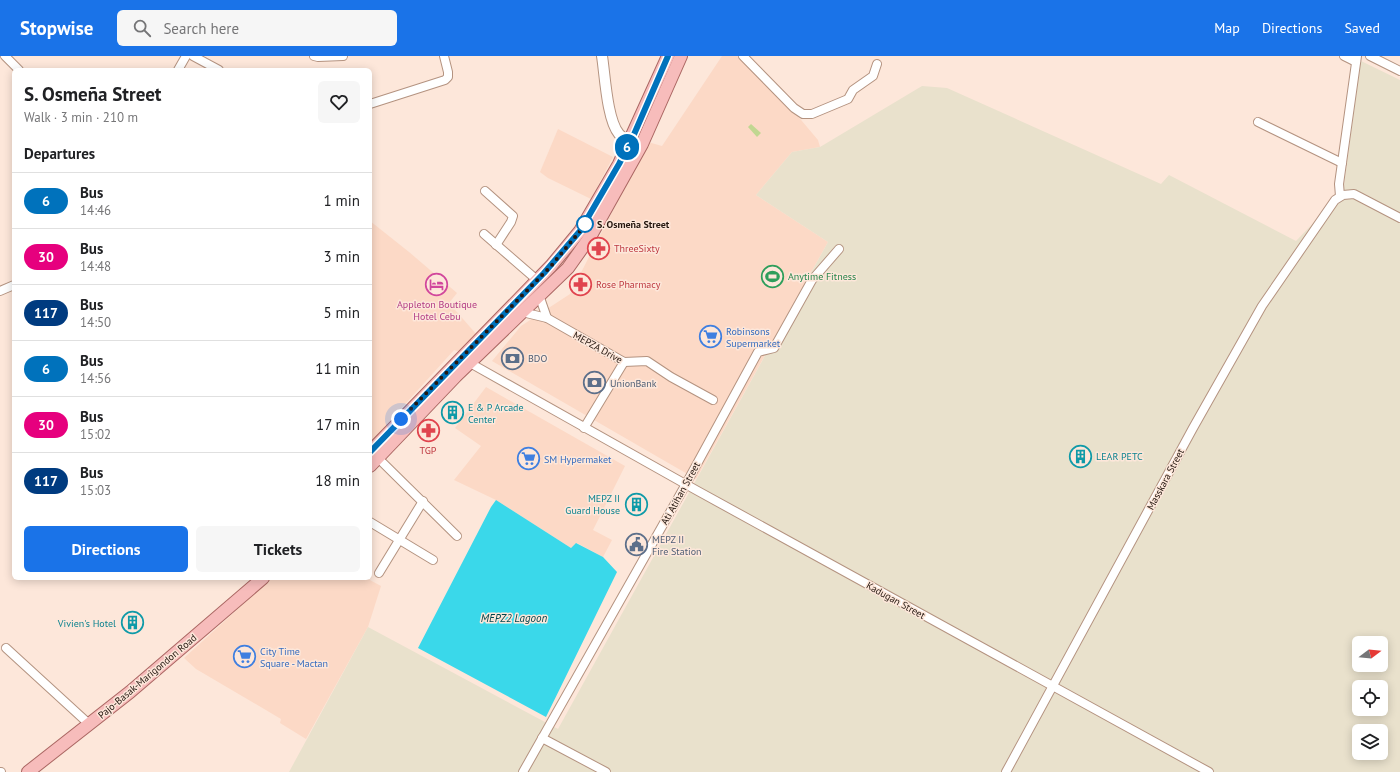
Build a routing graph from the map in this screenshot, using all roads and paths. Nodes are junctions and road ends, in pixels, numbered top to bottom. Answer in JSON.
{"nodes":[{"id":1,"x":5,"y":56,"type":"edge"},
{"id":2,"x":186,"y":56,"type":"edge"},
{"id":3,"x":193,"y":56,"type":"edge"},
{"id":4,"x":314,"y":56,"type":"edge"},
{"id":5,"x":343,"y":56,"type":"edge"},
{"id":6,"x":444,"y":56,"type":"edge"},
{"id":7,"x":602,"y":56,"type":"edge"},
{"id":8,"x":668,"y":56,"type":"edge"},
{"id":9,"x":681,"y":56,"type":"edge"},
{"id":10,"x":743,"y":56,"type":"edge"},
{"id":11,"x":1344,"y":56,"type":"edge"},
{"id":12,"x":1370,"y":56,"type":"edge"},
{"id":13,"x":1357,"y":59,"type":"edge"},
{"id":14,"x":877,"y":64,"type":"dead end"},
{"id":15,"x":17,"y":68,"type":"edge"},
{"id":16,"x":179,"y":68,"type":"edge"},
{"id":17,"x":215,"y":68,"type":"edge"},
{"id":18,"x":1400,"y":71,"type":"edge"},
{"id":19,"x":372,"y":103,"type":"edge"},
{"id":20,"x":1258,"y":122,"type":"dead end"},
{"id":21,"x":635,"y":145,"type":"junction"},
{"id":22,"x":1342,"y":163,"type":"junction"},
{"id":23,"x":624,"y":166,"type":"junction"},
{"id":24,"x":485,"y":191,"type":"dead end"},
{"id":25,"x":1340,"y":196,"type":"junction"},
{"id":26,"x":1400,"y":218,"type":"edge"},
{"id":27,"x":484,"y":234,"type":"dead end"},
{"id":28,"x":496,"y":245,"type":"junction"},
{"id":29,"x":839,"y":249,"type":"dead end"},
{"id":30,"x":537,"y":280,"type":"junction"},
{"id":31,"x":12,"y":287,"type":"edge"},
{"id":32,"x":0,"y":291,"type":"edge"},
{"id":33,"x":539,"y":295,"type":"junction"},
{"id":34,"x":522,"y":312,"type":"junction"},
{"id":35,"x":547,"y":318,"type":"junction"},
{"id":36,"x":624,"y":362,"type":"junction"},
{"id":37,"x":470,"y":363,"type":"junction"},
{"id":38,"x":712,"y":400,"type":"dead end"},
{"id":39,"x":584,"y":428,"type":"junction"},
{"id":40,"x":372,"y":455,"type":"edge"},
{"id":41,"x":686,"y":484,"type":"junction"},
{"id":42,"x":423,"y":501,"type":"junction"},
{"id":43,"x":372,"y":523,"type":"edge"},
{"id":44,"x":457,"y":536,"type":"dead end"},
{"id":45,"x":399,"y":540,"type":"junction"},
{"id":46,"x":433,"y":560,"type":"dead end"},
{"id":47,"x":379,"y":573,"type":"dead end"},
{"id":48,"x":261,"y":580,"type":"edge"},
{"id":49,"x":6,"y":648,"type":"dead end"},
{"id":50,"x":1053,"y":686,"type":"junction"},
{"id":51,"x":89,"y":724,"type":"junction"},
{"id":52,"x":542,"y":738,"type":"junction"},
{"id":53,"x":28,"y":772,"type":"edge"},
{"id":54,"x":523,"y":772,"type":"edge"},
{"id":55,"x":606,"y":772,"type":"edge"},
{"id":56,"x":1006,"y":772,"type":"edge"},
{"id":57,"x":1209,"y":772,"type":"edge"}],
"edges":[{"from":1,"to":15,"type":"street"},
{"from":2,"to":16,"type":"street"},
{"from":3,"to":17,"type":"street"},
{"from":4,"to":5,"type":"street"},
{"from":6,"to":19,"type":"street"},
{"from":7,"to":21,"type":"street"},
{"from":8,"to":21,"type":"main road"},
{"from":9,"to":21,"type":"main road"},
{"from":10,"to":14,"type":"street"},
{"from":11,"to":13,"type":"street"},
{"from":12,"to":18,"type":"street"},
{"from":13,"to":22,"type":"street"},
{"from":20,"to":22,"type":"street"},
{"from":21,"to":23,"type":"main road"},
{"from":22,"to":25,"type":"street"},
{"from":23,"to":30,"type":"main road"},
{"from":23,"to":33,"type":"main road"},
{"from":24,"to":28,"type":"street"},
{"from":25,"to":26,"type":"street"},
{"from":25,"to":50,"type":"street","name":"Masskara Street"},
{"from":27,"to":28,"type":"street"},
{"from":28,"to":30,"type":"street"},
{"from":29,"to":41,"type":"street","name":"Ati Atihan Street"},
{"from":30,"to":40,"type":"main road"},
{"from":31,"to":32,"type":"street"},
{"from":33,"to":34,"type":"main road"},
{"from":33,"to":35,"type":"street"},
{"from":34,"to":35,"type":"street","name":"MEPZA Drive"},
{"from":34,"to":37,"type":"main road"},
{"from":35,"to":36,"type":"street","name":"MEPZA Drive"},
{"from":36,"to":38,"type":"street","name":"MEPZA Drive"},
{"from":36,"to":39,"type":"street"},
{"from":37,"to":39,"type":"street"},
{"from":37,"to":40,"type":"main road"},
{"from":39,"to":41,"type":"street","name":"Kadugan Street"},
{"from":40,"to":42,"type":"street"},
{"from":41,"to":50,"type":"street","name":"Kadugan Street"},
{"from":41,"to":52,"type":"street","name":"Ati Atihan Street"},
{"from":42,"to":44,"type":"street"},
{"from":42,"to":45,"type":"street"},
{"from":43,"to":45,"type":"street"},
{"from":45,"to":46,"type":"street"},
{"from":45,"to":47,"type":"street"},
{"from":48,"to":51,"type":"main road","name":"Pajo-Basak-Marigondon Road"},
{"from":49,"to":51,"type":"street"},
{"from":50,"to":56,"type":"street","name":"Masskara Street"},
{"from":50,"to":57,"type":"street","name":"Kadugan Street"},
{"from":51,"to":53,"type":"main road","name":"Pajo-Basak-Marigondon Road"},
{"from":52,"to":54,"type":"street","name":"Ati Atihan Street"},
{"from":52,"to":55,"type":"street"}]}
